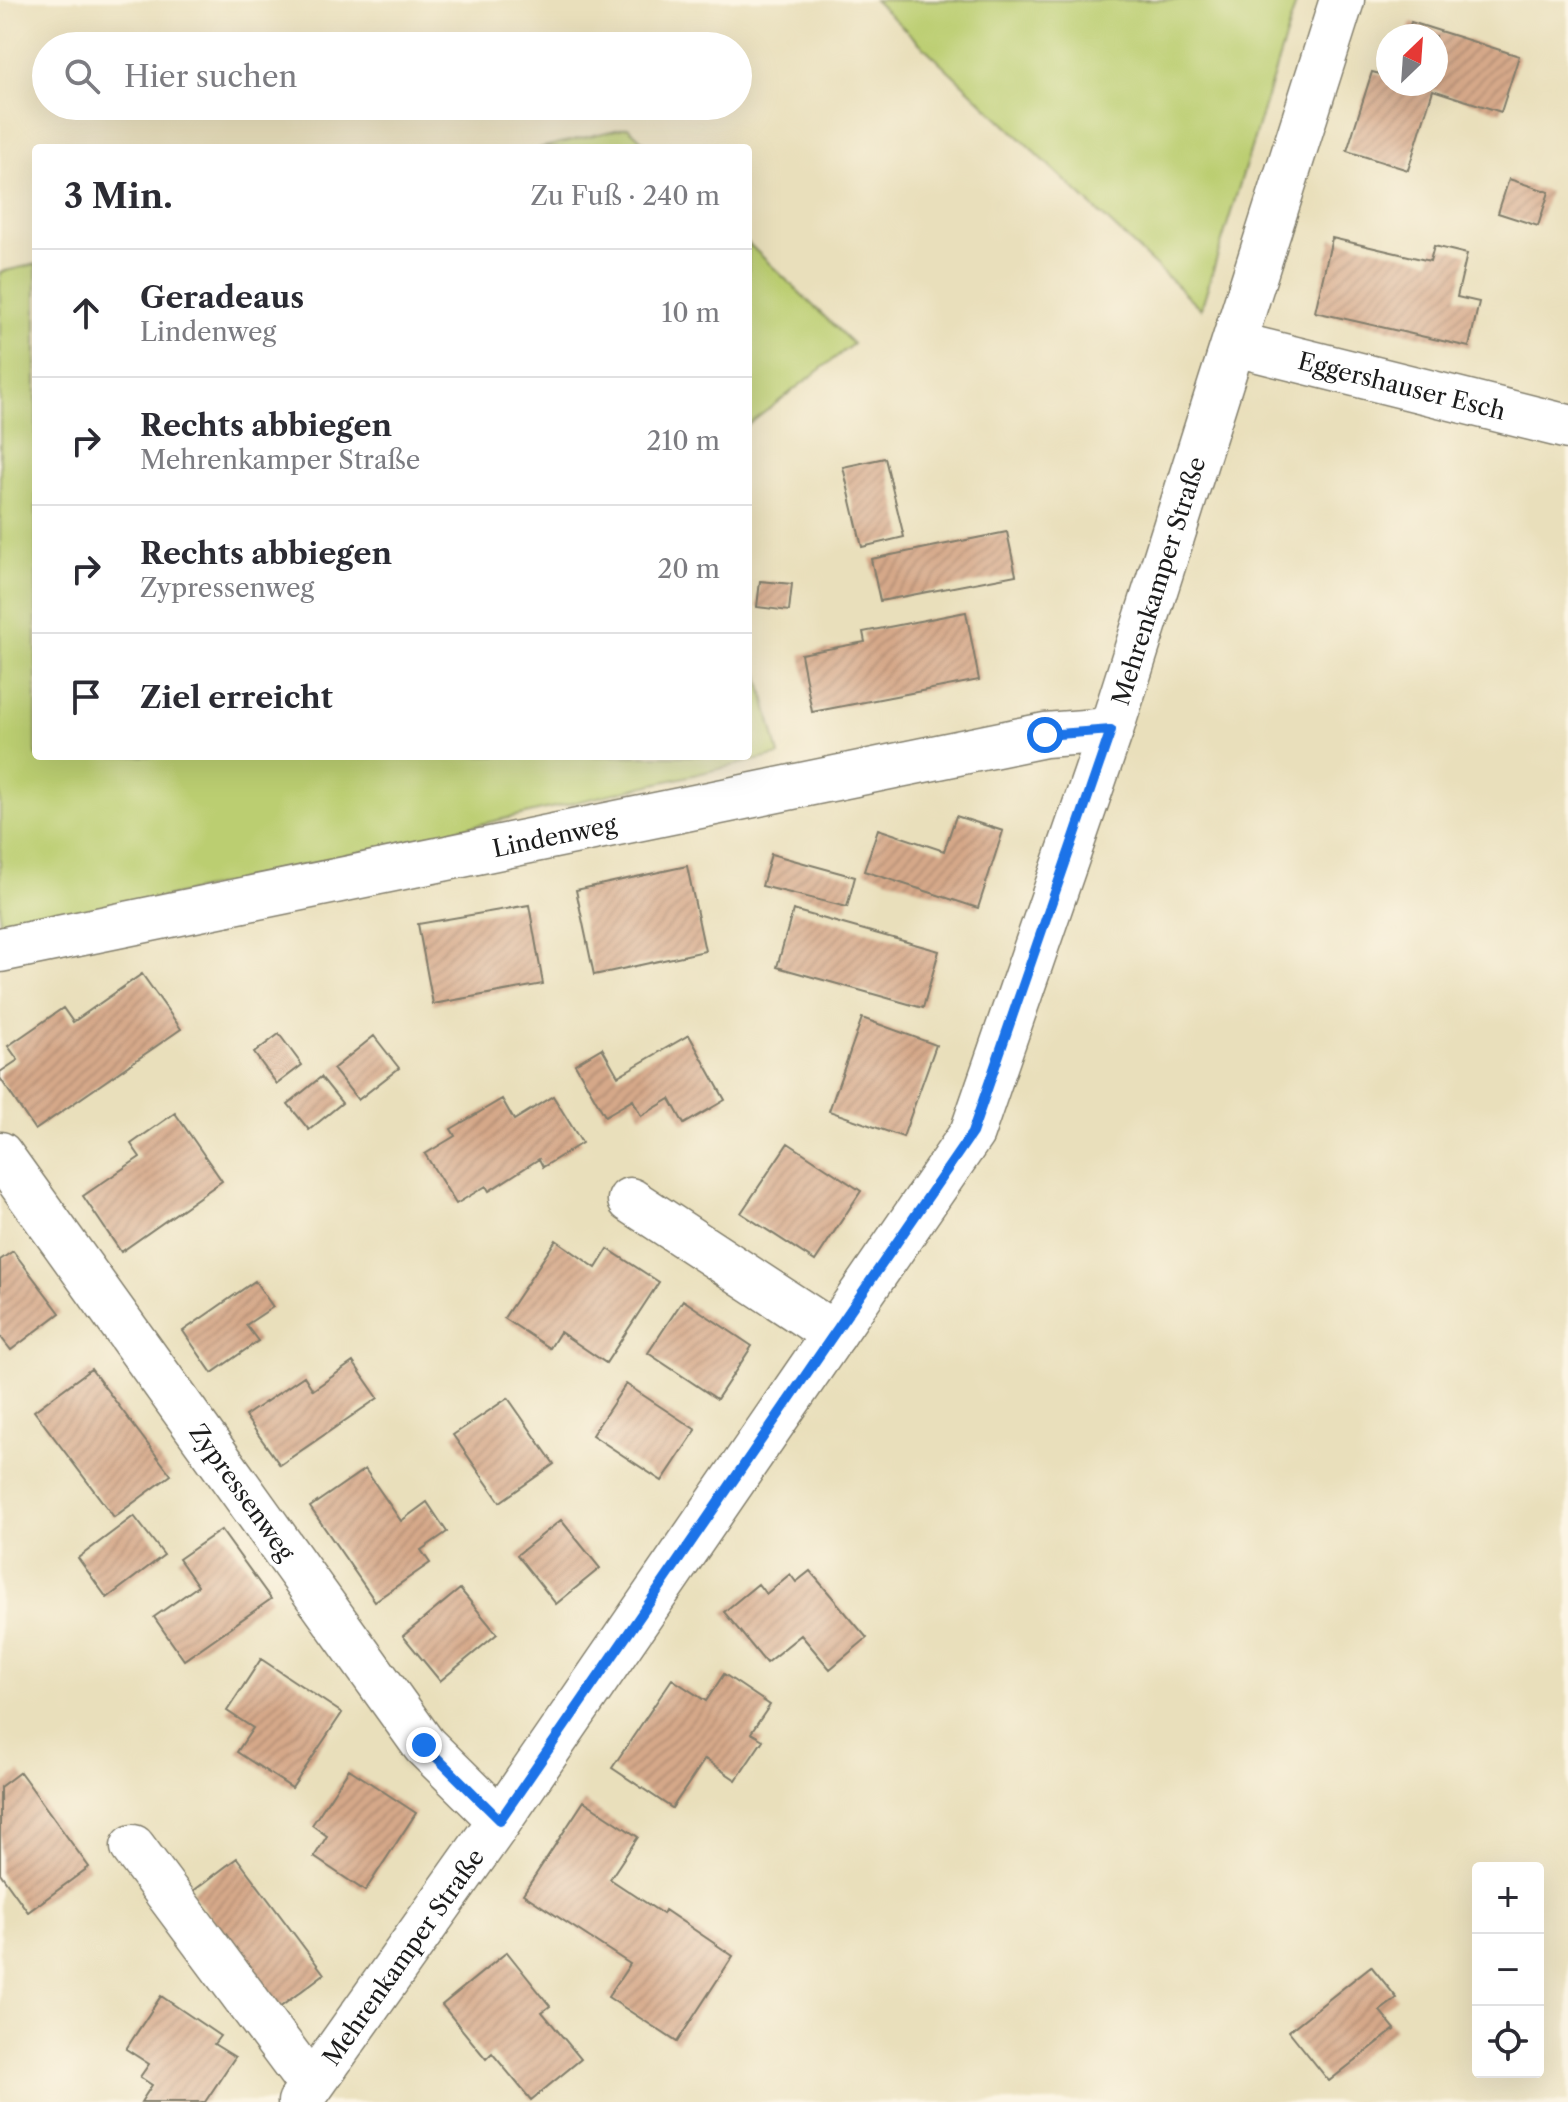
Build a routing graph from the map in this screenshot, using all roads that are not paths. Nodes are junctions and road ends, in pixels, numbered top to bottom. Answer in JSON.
{"nodes":[{"id":1,"x":1342,"y":0,"type":"edge"},
{"id":2,"x":1235,"y":344,"type":"junction"},
{"id":3,"x":1568,"y":427,"type":"edge"},
{"id":4,"x":1111,"y":730,"type":"junction"},
{"id":5,"x":0,"y":950,"type":"edge"},
{"id":6,"x":0,"y":1154,"type":"edge"},
{"id":7,"x":630,"y":1200,"type":"dead end"},
{"id":8,"x":834,"y":1334,"type":"junction"},
{"id":9,"x":500,"y":1820,"type":"junction"},
{"id":10,"x":133,"y":1847,"type":"dead end"},
{"id":11,"x":305,"y":2094,"type":"edge"}],
"edges":[{"from":1,"to":2,"type":"street","name":"Mehrenkamper Straße"},
{"from":2,"to":3,"type":"street","name":"Eggershauser Esch"},
{"from":2,"to":4,"type":"street","name":"Mehrenkamper Straße"},
{"from":4,"to":5,"type":"street","name":"Lindenweg"},
{"from":4,"to":8,"type":"street","name":"Mehrenkamper Straße"},
{"from":6,"to":9,"type":"street","name":"Zypressenweg"},
{"from":7,"to":8,"type":"street"},
{"from":8,"to":9,"type":"street","name":"Mehrenkamper Straße"},
{"from":9,"to":11,"type":"street","name":"Mehrenkamper Straße"},
{"from":10,"to":11,"type":"street"}]}
